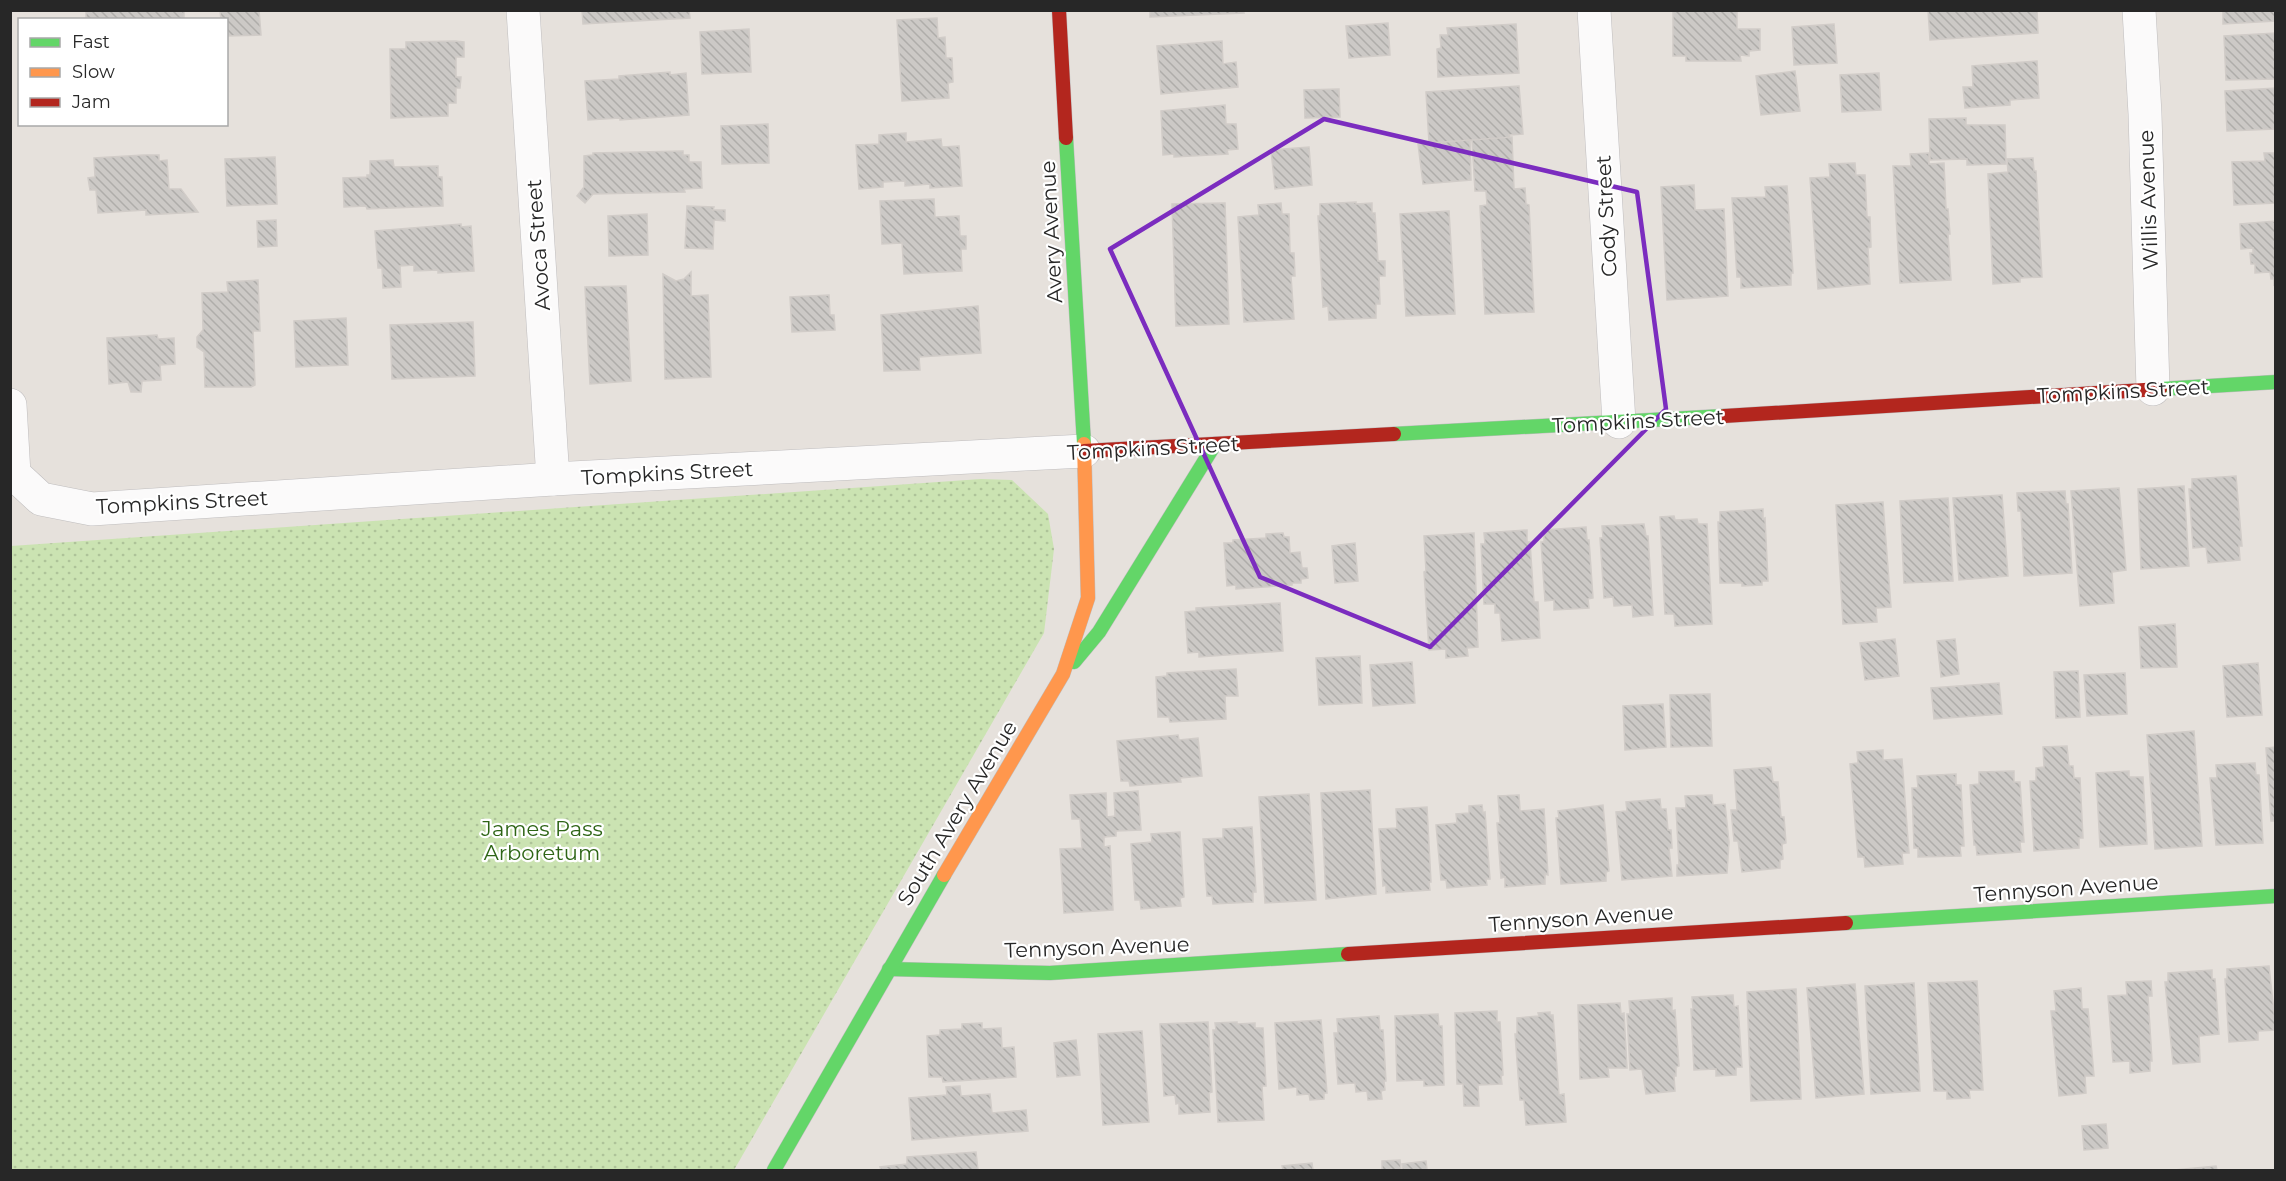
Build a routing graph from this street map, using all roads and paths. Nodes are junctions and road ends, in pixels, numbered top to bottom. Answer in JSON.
{"nodes":[{"id":1,"x":523,"y":10,"type":"edge"},
{"id":2,"x":1059,"y":10,"type":"edge"},
{"id":3,"x":1594,"y":10,"type":"edge"},
{"id":4,"x":2139,"y":10,"type":"edge"},
{"id":5,"x":2276,"y":382,"type":"edge"},
{"id":6,"x":2153,"y":389,"type":"junction"},
{"id":7,"x":10,"y":405,"type":"edge"},
{"id":8,"x":1619,"y":422,"type":"junction"},
{"id":9,"x":1215,"y":444,"type":"junction"},
{"id":10,"x":1084,"y":451,"type":"junction"},
{"id":11,"x":553,"y":479,"type":"junction"},
{"id":12,"x":1063,"y":674,"type":"junction"},
{"id":13,"x":2276,"y":896,"type":"edge"},
{"id":14,"x":889,"y":969,"type":"junction"},
{"id":15,"x":774,"y":1170,"type":"edge"}],
"edges":[{"from":1,"to":11,"type":"street","name":"Avoca Street"},
{"from":2,"to":10,"type":"street","name":"Avery Avenue"},
{"from":3,"to":8,"type":"street","name":"Cody Street"},
{"from":4,"to":6,"type":"street","name":"Willis Avenue"},
{"from":5,"to":6,"type":"street","name":"Tompkins Street"},
{"from":6,"to":8,"type":"street","name":"Tompkins Street"},
{"from":7,"to":11,"type":"street","name":"Tompkins Street"},
{"from":8,"to":9,"type":"street","name":"Tompkins Street"},
{"from":9,"to":10,"type":"street","name":"Tompkins Street"},
{"from":9,"to":12,"type":"street"},
{"from":10,"to":11,"type":"street","name":"Tompkins Street"},
{"from":10,"to":12,"type":"street","name":"South Avery Avenue"},
{"from":12,"to":14,"type":"street","name":"South Avery Avenue"},
{"from":13,"to":14,"type":"street","name":"Tennyson Avenue"},
{"from":14,"to":15,"type":"street","name":"South Avery Avenue"}]}
